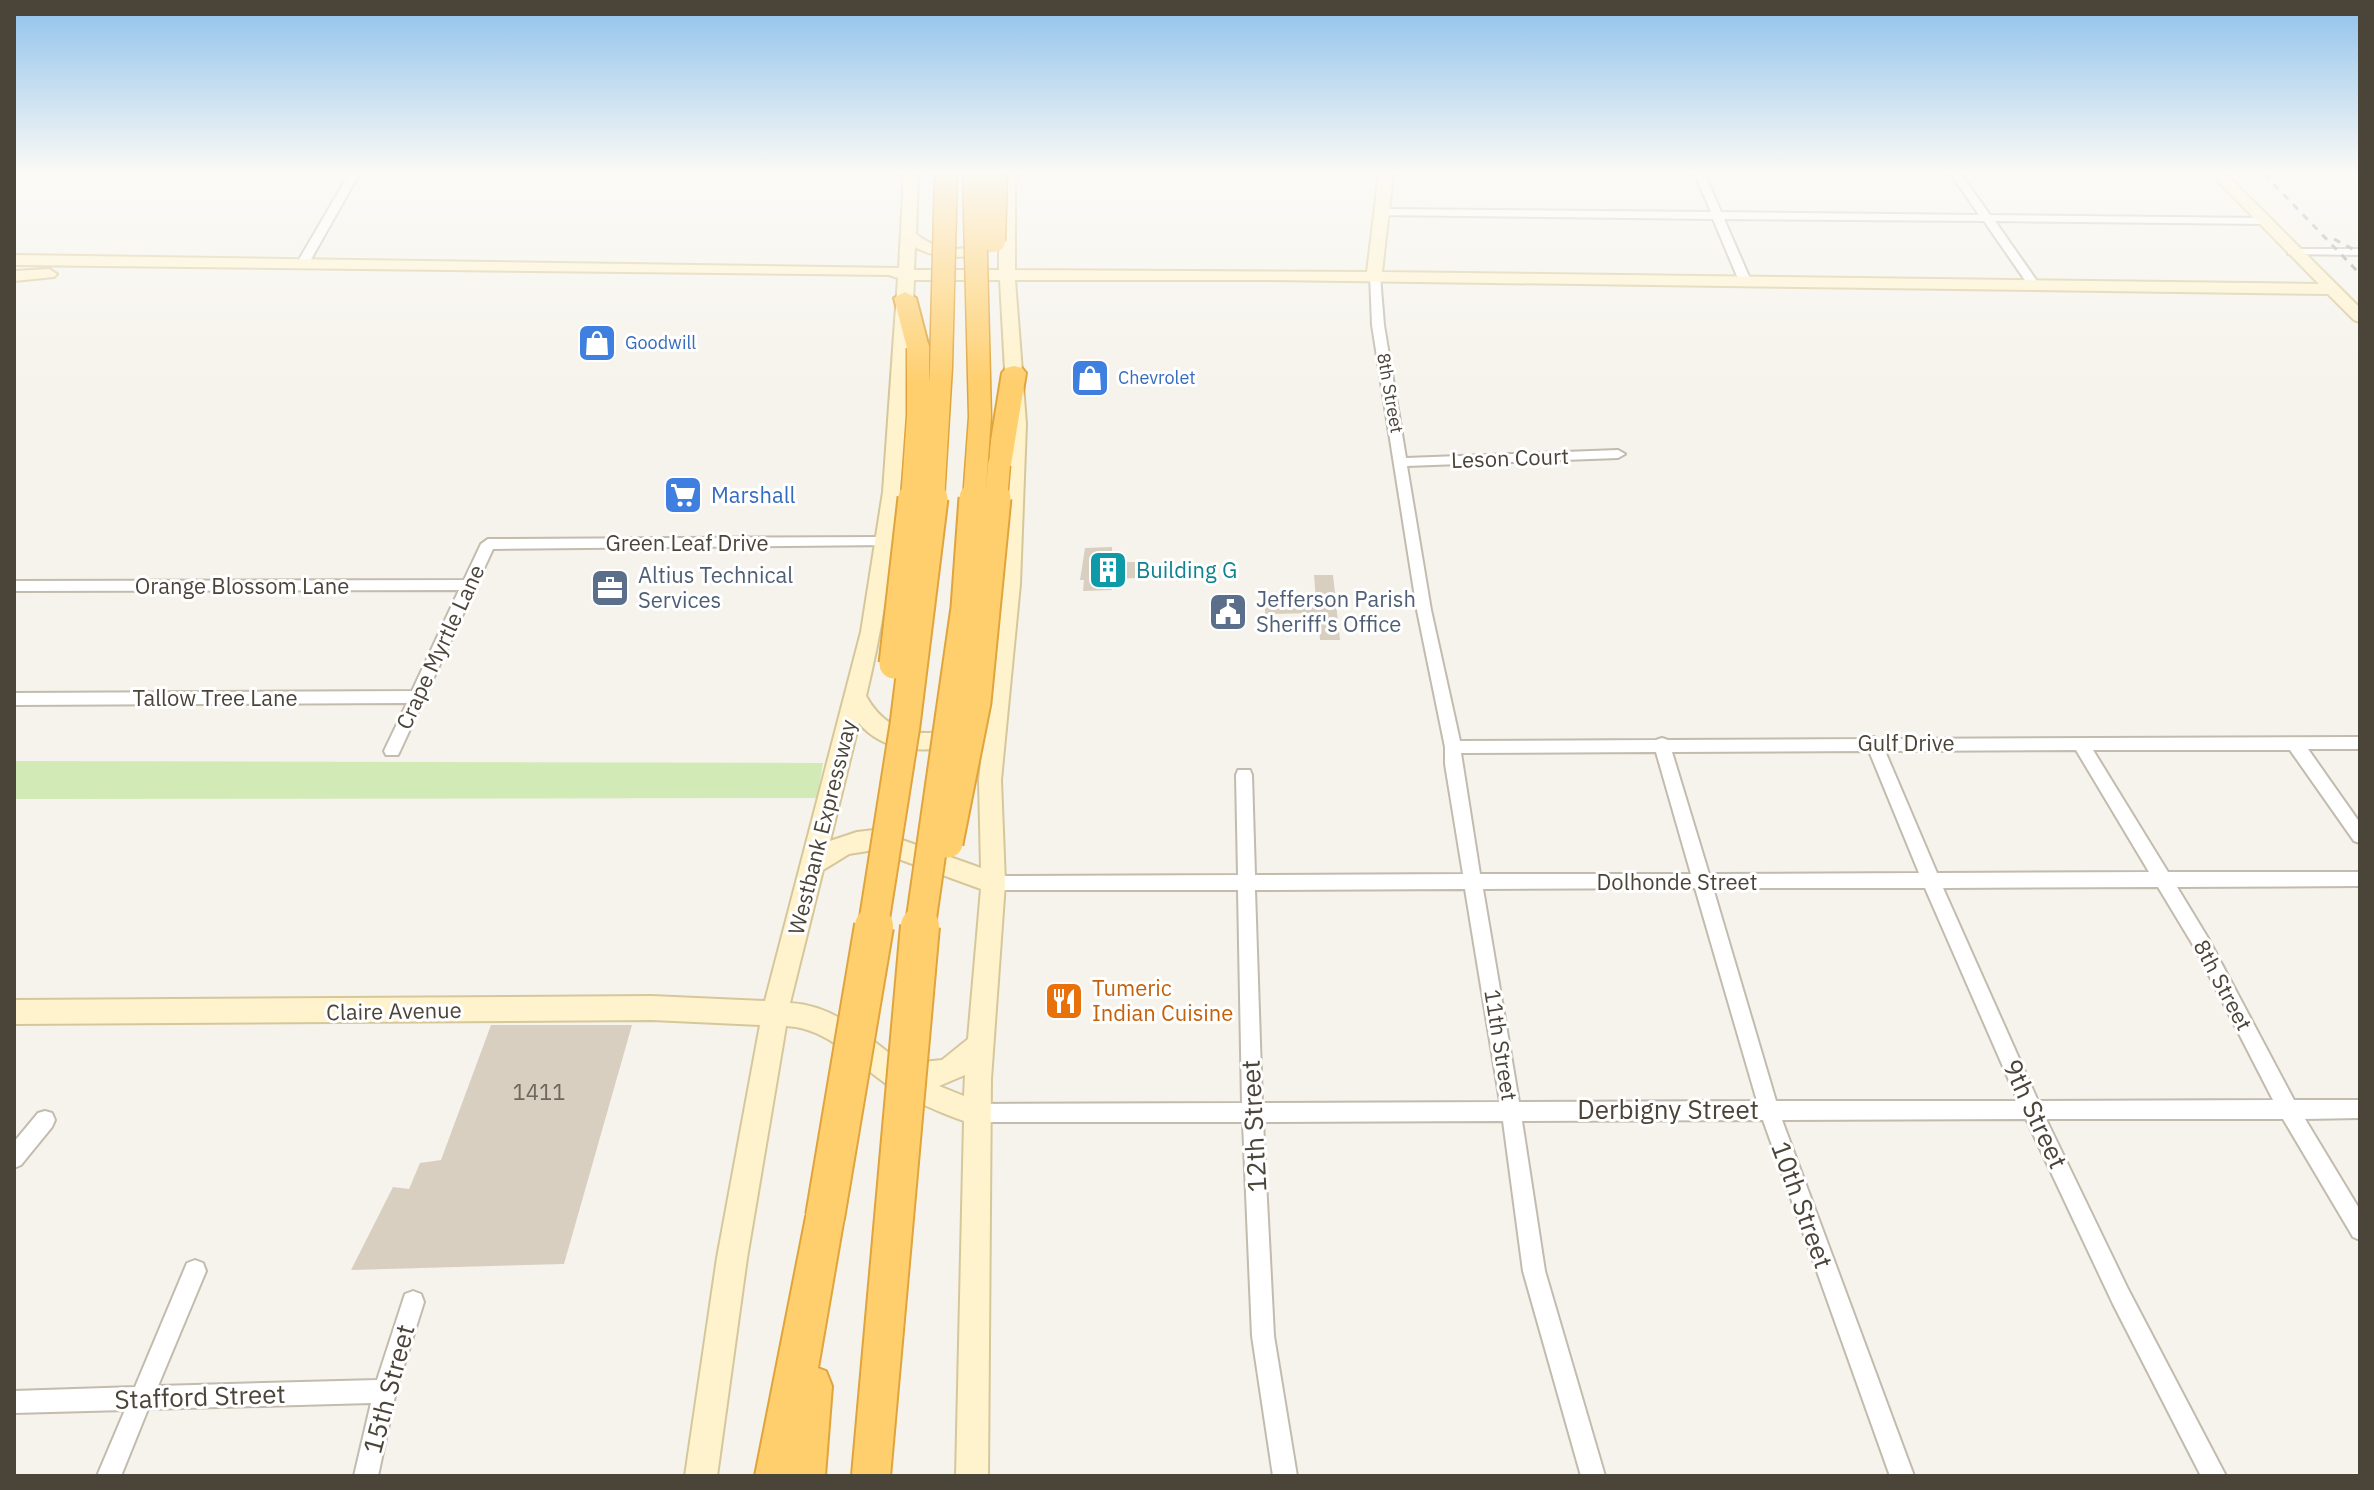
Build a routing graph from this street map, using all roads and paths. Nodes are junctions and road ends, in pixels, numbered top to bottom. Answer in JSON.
{"nodes":[{"id":1,"x":314,"y":244,"type":"edge"},
{"id":2,"x":908,"y":244,"type":"edge"},
{"id":3,"x":920,"y":244,"type":"edge"},
{"id":4,"x":944,"y":244,"type":"edge"},
{"id":5,"x":976,"y":244,"type":"edge"},
{"id":6,"x":990,"y":244,"type":"edge"},
{"id":7,"x":994,"y":244,"type":"edge"},
{"id":8,"x":1007,"y":244,"type":"edge"},
{"id":9,"x":1378,"y":244,"type":"edge"},
{"id":10,"x":1729,"y":244,"type":"edge"},
{"id":11,"x":2004,"y":244,"type":"edge"},
{"id":12,"x":2284,"y":244,"type":"edge"},
{"id":13,"x":2292,"y":252,"type":"junction"},
{"id":14,"x":2360,"y":252,"type":"edge"},
{"id":15,"x":14,"y":260,"type":"edge"},
{"id":16,"x":38,"y":260,"type":"junction"},
{"id":17,"x":174,"y":262,"type":"junction"},
{"id":18,"x":303,"y":263,"type":"junction"},
{"id":19,"x":442,"y":265,"type":"junction"},
{"id":20,"x":14,"y":267,"type":"edge"},
{"id":21,"x":812,"y":269,"type":"junction"},
{"id":22,"x":86,"y":273,"type":"junction"},
{"id":23,"x":1008,"y":274,"type":"junction"},
{"id":24,"x":213,"y":275,"type":"junction"},
{"id":25,"x":14,"y":276,"type":"edge"},
{"id":26,"x":350,"y":276,"type":"junction"},
{"id":27,"x":1374,"y":276,"type":"junction"},
{"id":28,"x":761,"y":280,"type":"junction"},
{"id":29,"x":1745,"y":281,"type":"junction"},
{"id":30,"x":2033,"y":284,"type":"junction"},
{"id":31,"x":905,"y":287,"type":"junction"},
{"id":32,"x":2331,"y":289,"type":"junction"},
{"id":33,"x":2360,"y":317,"type":"edge"},
{"id":34,"x":978,"y":339,"type":"junction"},
{"id":35,"x":1014,"y":373,"type":"junction"},
{"id":36,"x":1618,"y":454,"type":"dead end"},
{"id":37,"x":1402,"y":462,"type":"junction"},
{"id":38,"x":885,"y":542,"type":"junction"},
{"id":39,"x":488,"y":544,"type":"joint"},
{"id":40,"x":470,"y":585,"type":"junction"},
{"id":41,"x":14,"y":586,"type":"edge"},
{"id":42,"x":1424,"y":610,"type":"joint"},
{"id":43,"x":855,"y":696,"type":"junction"},
{"id":44,"x":416,"y":697,"type":"junction"},
{"id":45,"x":998,"y":698,"type":"junction"},
{"id":46,"x":14,"y":699,"type":"edge"},
{"id":47,"x":1873,"y":743,"type":"junction"},
{"id":48,"x":2080,"y":743,"type":"junction"},
{"id":49,"x":2360,"y":743,"type":"edge"},
{"id":50,"x":1662,"y":744,"type":"junction"},
{"id":51,"x":2295,"y":744,"type":"junction"},
{"id":52,"x":1453,"y":747,"type":"junction"},
{"id":53,"x":392,"y":751,"type":"dead end"},
{"id":54,"x":1244,"y":775,"type":"dead end"},
{"id":55,"x":895,"y":794,"type":"junction"},
{"id":56,"x":2360,"y":836,"type":"edge"},
{"id":57,"x":812,"y":865,"type":"junction"},
{"id":58,"x":2360,"y":879,"type":"edge"},
{"id":59,"x":1930,"y":880,"type":"junction"},
{"id":60,"x":2162,"y":880,"type":"junction"},
{"id":61,"x":1701,"y":881,"type":"junction"},
{"id":62,"x":993,"y":883,"type":"junction"},
{"id":63,"x":1247,"y":884,"type":"junction"},
{"id":64,"x":1474,"y":884,"type":"junction"},
{"id":65,"x":914,"y":968,"type":"junction"},
{"id":66,"x":14,"y":1012,"type":"edge"},
{"id":67,"x":775,"y":1013,"type":"junction"},
{"id":68,"x":980,"y":1045,"type":"junction"},
{"id":69,"x":898,"y":1077,"type":"junction"},
{"id":70,"x":2288,"y":1109,"type":"junction"},
{"id":71,"x":2360,"y":1109,"type":"edge"},
{"id":72,"x":1511,"y":1110,"type":"junction"},
{"id":73,"x":1769,"y":1110,"type":"junction"},
{"id":74,"x":2031,"y":1110,"type":"junction"},
{"id":75,"x":977,"y":1113,"type":"junction"},
{"id":76,"x":1255,"y":1115,"type":"junction"},
{"id":77,"x":45,"y":1120,"type":"dead end"},
{"id":78,"x":14,"y":1158,"type":"edge"},
{"id":79,"x":825,"y":1217,"type":"junction"},
{"id":80,"x":2360,"y":1230,"type":"edge"},
{"id":81,"x":195,"y":1271,"type":"dead end"},
{"id":82,"x":413,"y":1302,"type":"dead end"},
{"id":83,"x":385,"y":1391,"type":"junction"},
{"id":84,"x":143,"y":1399,"type":"junction"},
{"id":85,"x":14,"y":1402,"type":"edge"},
{"id":86,"x":109,"y":1476,"type":"edge"},
{"id":87,"x":366,"y":1476,"type":"edge"},
{"id":88,"x":701,"y":1476,"type":"edge"},
{"id":89,"x":777,"y":1476,"type":"edge"},
{"id":90,"x":803,"y":1476,"type":"edge"},
{"id":91,"x":871,"y":1476,"type":"edge"},
{"id":92,"x":972,"y":1476,"type":"edge"},
{"id":93,"x":1285,"y":1476,"type":"edge"},
{"id":94,"x":1593,"y":1476,"type":"edge"},
{"id":95,"x":1902,"y":1476,"type":"edge"},
{"id":96,"x":2214,"y":1476,"type":"edge"}],
"edges":[{"from":1,"to":18,"type":"street"},
{"from":2,"to":31,"type":"street","name":"Westbank Expressway"},
{"from":3,"to":6,"type":"street"},
{"from":4,"to":55,"type":"highway","bridge":true},
{"from":5,"to":34,"type":"highway","bridge":true},
{"from":7,"to":34,"type":"highway","bridge":true},
{"from":8,"to":23,"type":"street"},
{"from":9,"to":27,"type":"street","name":"8th Street"},
{"from":10,"to":29,"type":"street"},
{"from":11,"to":30,"type":"street"},
{"from":12,"to":13,"type":"street"},
{"from":13,"to":14,"type":"street"},
{"from":13,"to":32,"type":"street"},
{"from":15,"to":16,"type":"street"},
{"from":16,"to":17,"type":"street"},
{"from":16,"to":20,"type":"street"},
{"from":17,"to":18,"type":"street"},
{"from":17,"to":22,"type":"street"},
{"from":18,"to":19,"type":"street"},
{"from":18,"to":24,"type":"street"},
{"from":19,"to":21,"type":"street"},
{"from":19,"to":26,"type":"street"},
{"from":21,"to":28,"type":"street"},
{"from":21,"to":31,"type":"street"},
{"from":22,"to":24,"type":"street"},
{"from":22,"to":25,"type":"street"},
{"from":23,"to":27,"type":"street"},
{"from":23,"to":31,"type":"street"},
{"from":23,"to":35,"type":"street"},
{"from":24,"to":26,"type":"street"},
{"from":26,"to":28,"type":"street"},
{"from":27,"to":29,"type":"street"},
{"from":27,"to":37,"type":"street","name":"8th Street"},
{"from":28,"to":31,"type":"street"},
{"from":29,"to":30,"type":"street"},
{"from":30,"to":32,"type":"street"},
{"from":31,"to":38,"type":"street","name":"Westbank Expressway"},
{"from":31,"to":55,"type":"highway","bridge":true},
{"from":32,"to":33,"type":"street"},
{"from":34,"to":65,"type":"highway","bridge":true},
{"from":35,"to":45,"type":"street"},
{"from":35,"to":65,"type":"highway","bridge":true},
{"from":36,"to":37,"type":"street","name":"Leson Court"},
{"from":37,"to":42,"type":"street","name":"8th Street"},
{"from":38,"to":39,"type":"street","name":"Green Leaf Drive"},
{"from":38,"to":43,"type":"street","name":"Westbank Expressway"},
{"from":39,"to":40,"type":"street","name":"Crape Myrtle Lane"},
{"from":40,"to":41,"type":"street","name":"Orange Blossom Lane"},
{"from":40,"to":44,"type":"street","name":"Crape Myrtle Lane"},
{"from":42,"to":52,"type":"street","name":"11th Street"},
{"from":43,"to":45,"type":"street"},
{"from":43,"to":57,"type":"street","name":"Westbank Expressway"},
{"from":44,"to":46,"type":"street","name":"Tallow Tree Lane"},
{"from":44,"to":53,"type":"street","name":"Crape Myrtle Lane"},
{"from":45,"to":62,"type":"street"},
{"from":47,"to":48,"type":"street","name":"Gulf Drive"},
{"from":47,"to":50,"type":"street","name":"Gulf Drive"},
{"from":47,"to":59,"type":"street","name":"9th Street"},
{"from":48,"to":51,"type":"street","name":"Gulf Drive"},
{"from":48,"to":60,"type":"street","name":"8th Street"},
{"from":49,"to":51,"type":"street","name":"Gulf Drive"},
{"from":50,"to":52,"type":"street","name":"Gulf Drive"},
{"from":50,"to":61,"type":"street","name":"10th Street"},
{"from":51,"to":56,"type":"street"},
{"from":52,"to":64,"type":"street","name":"11th Street"},
{"from":54,"to":63,"type":"street","name":"12th Street"},
{"from":55,"to":79,"type":"highway","bridge":true},
{"from":57,"to":62,"type":"street"},
{"from":57,"to":67,"type":"street","name":"Westbank Expressway"},
{"from":58,"to":60,"type":"street","name":"Dolhonde Street"},
{"from":59,"to":60,"type":"street","name":"Dolhonde Street"},
{"from":59,"to":61,"type":"street","name":"Dolhonde Street"},
{"from":59,"to":74,"type":"street","name":"9th Street"},
{"from":60,"to":70,"type":"street","name":"8th Street"},
{"from":61,"to":64,"type":"street","name":"Dolhonde Street"},
{"from":61,"to":73,"type":"street","name":"10th Street"},
{"from":62,"to":63,"type":"street","name":"Dolhonde Street"},
{"from":62,"to":68,"type":"street"},
{"from":63,"to":64,"type":"street","name":"Dolhonde Street"},
{"from":63,"to":76,"type":"street","name":"12th Street"},
{"from":64,"to":72,"type":"street","name":"11th Street"},
{"from":65,"to":91,"type":"highway","bridge":true},
{"from":66,"to":67,"type":"street","name":"Claire Avenue"},
{"from":67,"to":69,"type":"street","name":"Claire Avenue"},
{"from":67,"to":88,"type":"street","name":"Westbank Expressway"},
{"from":68,"to":69,"type":"street"},
{"from":68,"to":75,"type":"street"},
{"from":69,"to":75,"type":"street","name":"Claire Avenue"},
{"from":70,"to":71,"type":"street","name":"Derbigny Street"},
{"from":70,"to":74,"type":"street","name":"Derbigny Street"},
{"from":70,"to":80,"type":"street","name":"8th Street"},
{"from":72,"to":73,"type":"street","name":"Derbigny Street"},
{"from":72,"to":76,"type":"street","name":"Derbigny Street"},
{"from":72,"to":94,"type":"street","name":"11th Street"},
{"from":73,"to":74,"type":"street","name":"Derbigny Street"},
{"from":73,"to":95,"type":"street","name":"10th Street"},
{"from":74,"to":96,"type":"street","name":"9th Street"},
{"from":75,"to":76,"type":"street","name":"Derbigny Street"},
{"from":75,"to":92,"type":"street"},
{"from":76,"to":93,"type":"street","name":"12th Street"},
{"from":77,"to":78,"type":"street"},
{"from":79,"to":89,"type":"highway"},
{"from":79,"to":90,"type":"highway"},
{"from":81,"to":84,"type":"street"},
{"from":82,"to":83,"type":"street","name":"15th Street"},
{"from":83,"to":84,"type":"street","name":"Stafford Street"},
{"from":83,"to":87,"type":"street","name":"15th Street"},
{"from":84,"to":85,"type":"street","name":"Stafford Street"},
{"from":84,"to":86,"type":"street"}]}
